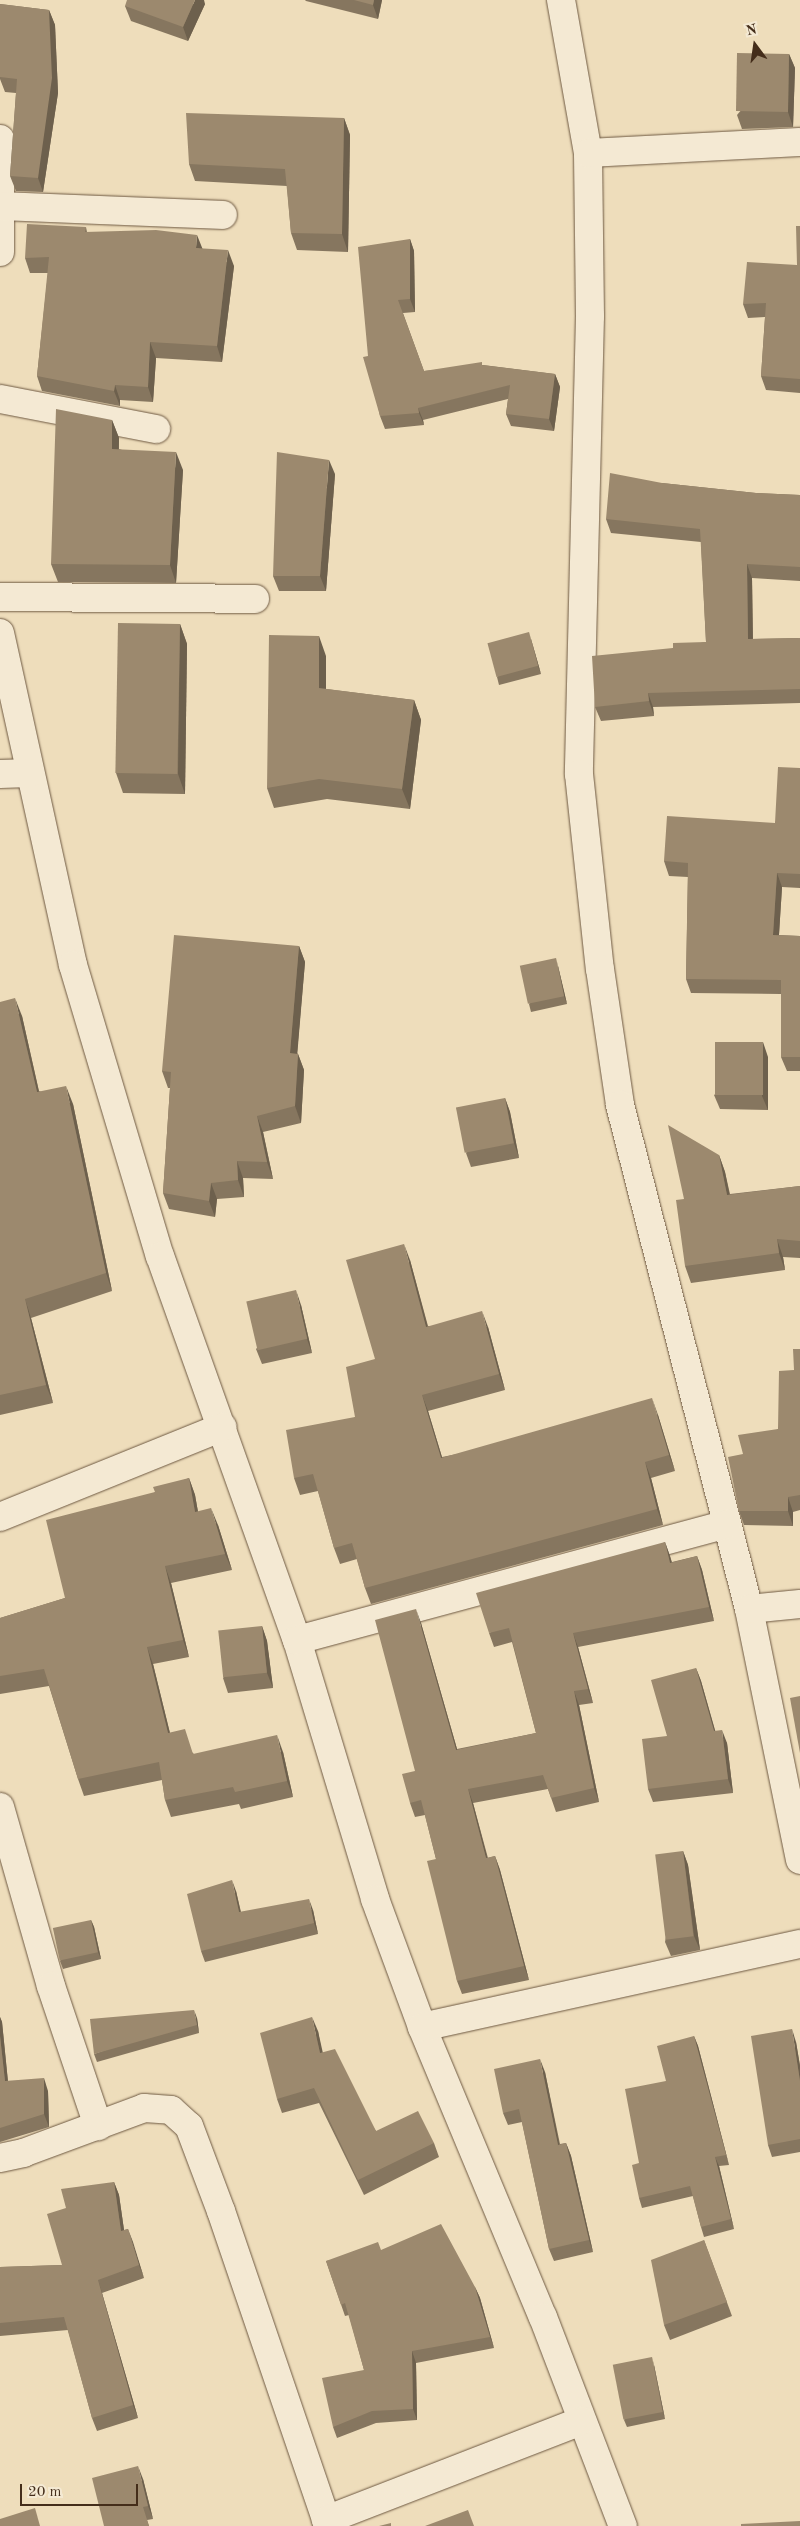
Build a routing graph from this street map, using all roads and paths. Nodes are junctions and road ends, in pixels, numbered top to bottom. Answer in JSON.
{"nodes":[{"id":1,"x":561,"y":0,"type":"edge"},
{"id":2,"x":0,"y":139,"type":"edge"},
{"id":3,"x":800,"y":142,"type":"edge"},
{"id":4,"x":588,"y":153,"type":"junction"},
{"id":5,"x":2,"y":206,"type":"junction"},
{"id":6,"x":223,"y":215,"type":"dead end"},
{"id":7,"x":0,"y":252,"type":"edge"},
{"id":8,"x":0,"y":399,"type":"edge"},
{"id":9,"x":156,"y":429,"type":"dead end"},
{"id":10,"x":0,"y":598,"type":"edge"},
{"id":11,"x":255,"y":599,"type":"dead end"},
{"id":12,"x":0,"y":633,"type":"edge"},
{"id":13,"x":30,"y":773,"type":"junction"},
{"id":14,"x":0,"y":774,"type":"edge"},
{"id":15,"x":223,"y":1427,"type":"junction"},
{"id":16,"x":0,"y":1517,"type":"edge"},
{"id":17,"x":727,"y":1524,"type":"junction"},
{"id":18,"x":800,"y":1604,"type":"edge"},
{"id":19,"x":749,"y":1609,"type":"junction"},
{"id":20,"x":297,"y":1640,"type":"junction"},
{"id":21,"x":0,"y":1808,"type":"edge"},
{"id":22,"x":800,"y":1860,"type":"edge"},
{"id":23,"x":800,"y":1944,"type":"edge"},
{"id":24,"x":422,"y":2027,"type":"junction"},
{"id":25,"x":98,"y":2126,"type":"junction"},
{"id":26,"x":0,"y":2158,"type":"edge"},
{"id":27,"x":581,"y":2421,"type":"junction"},
{"id":28,"x":327,"y":2523,"type":"edge"},
{"id":29,"x":623,"y":2526,"type":"edge"}],
"edges":[{"from":1,"to":4,"type":"street"},
{"from":2,"to":5,"type":"street"},
{"from":3,"to":4,"type":"street"},
{"from":4,"to":17,"type":"street"},
{"from":5,"to":6,"type":"street"},
{"from":5,"to":7,"type":"street"},
{"from":8,"to":9,"type":"street"},
{"from":10,"to":11,"type":"street"},
{"from":12,"to":13,"type":"street"},
{"from":13,"to":14,"type":"street"},
{"from":13,"to":15,"type":"street"},
{"from":15,"to":16,"type":"street"},
{"from":15,"to":20,"type":"street"},
{"from":17,"to":19,"type":"street"},
{"from":17,"to":20,"type":"street"},
{"from":18,"to":19,"type":"street"},
{"from":19,"to":22,"type":"street"},
{"from":20,"to":24,"type":"street"},
{"from":21,"to":25,"type":"street"},
{"from":23,"to":24,"type":"street"},
{"from":24,"to":27,"type":"street"},
{"from":25,"to":26,"type":"street"},
{"from":25,"to":28,"type":"street"},
{"from":27,"to":28,"type":"street"},
{"from":27,"to":29,"type":"street"}]}
